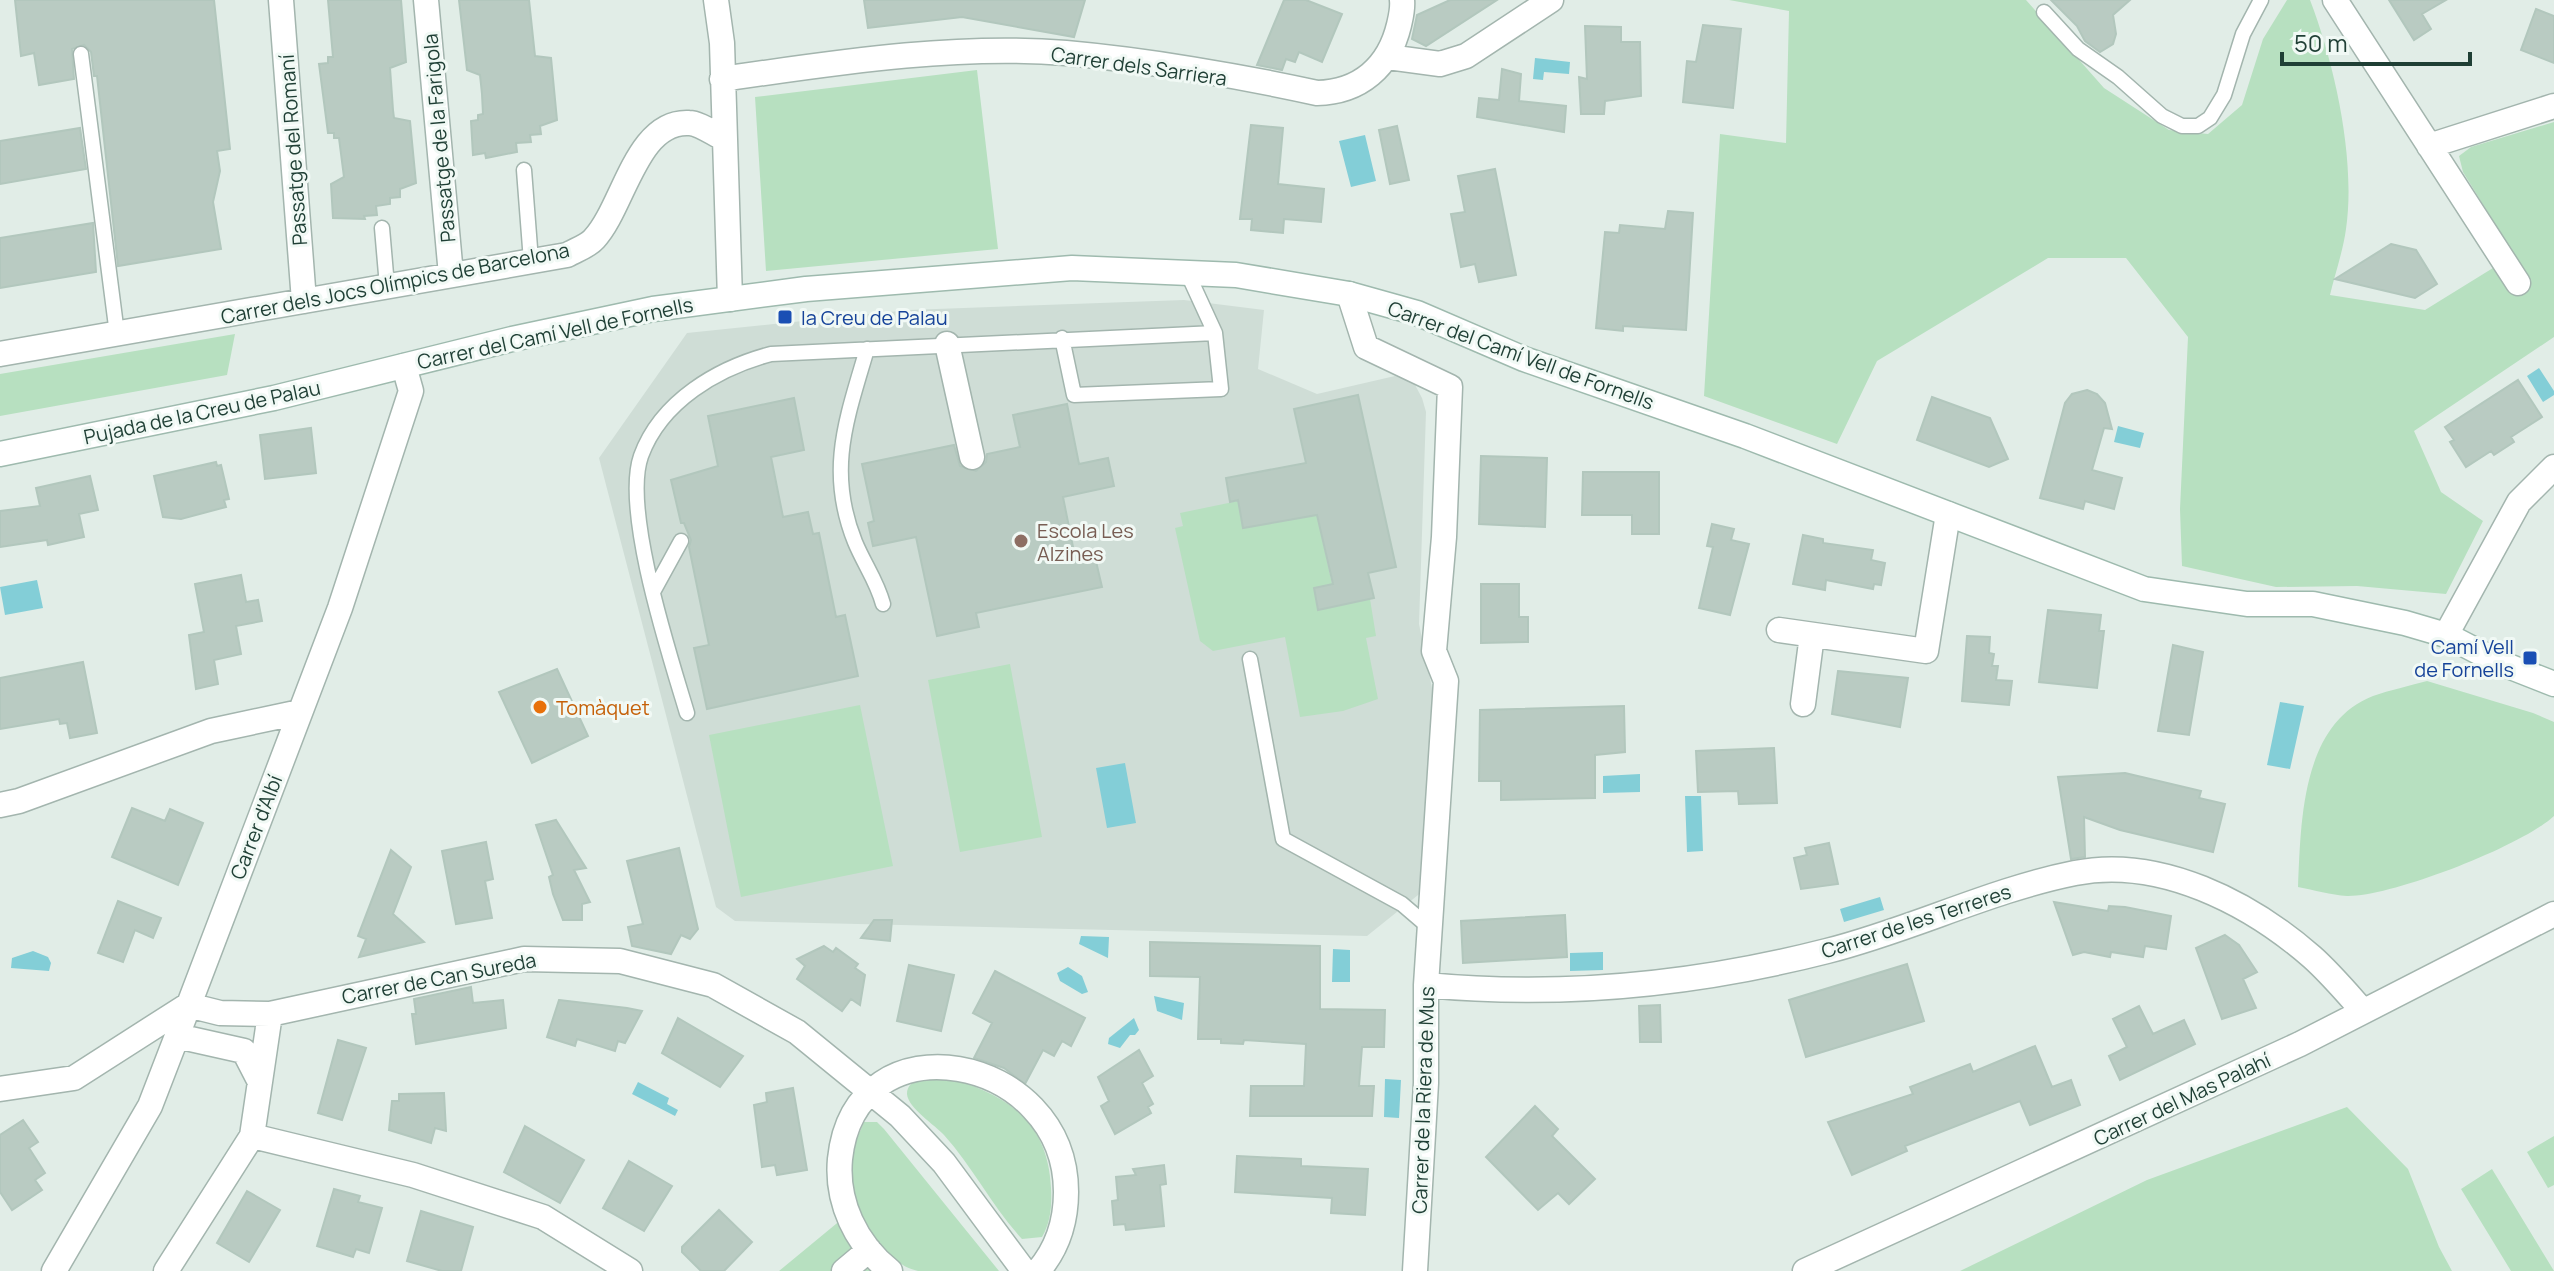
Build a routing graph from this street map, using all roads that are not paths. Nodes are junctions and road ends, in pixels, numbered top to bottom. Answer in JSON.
{"nodes":[{"id":1,"x":281,"y":0,"type":"edge"},
{"id":2,"x":426,"y":0,"type":"edge"},
{"id":3,"x":716,"y":0,"type":"edge"},
{"id":4,"x":1402,"y":0,"type":"edge"},
{"id":5,"x":1551,"y":0,"type":"edge"},
{"id":6,"x":2261,"y":0,"type":"edge"},
{"id":7,"x":2335,"y":0,"type":"edge"},
{"id":8,"x":2044,"y":12,"type":"dead end"},
{"id":9,"x":81,"y":54,"type":"dead end"},
{"id":10,"x":1388,"y":57,"type":"junction"},
{"id":11,"x":722,"y":79,"type":"junction"},
{"id":12,"x":2554,"y":106,"type":"edge"},
{"id":13,"x":723,"y":138,"type":"junction"},
{"id":14,"x":2429,"y":146,"type":"junction"},
{"id":15,"x":524,"y":170,"type":"dead end"},
{"id":16,"x":382,"y":228,"type":"dead end"},
{"id":17,"x":531,"y":261,"type":"junction"},
{"id":18,"x":1187,"y":272,"type":"junction"},
{"id":19,"x":451,"y":275,"type":"junction"},
{"id":20,"x":2518,"y":283,"type":"dead end"},
{"id":21,"x":387,"y":286,"type":"junction"},
{"id":22,"x":1349,"y":294,"type":"junction"},
{"id":23,"x":730,"y":299,"type":"junction"},
{"id":24,"x":304,"y":301,"type":"junction"},
{"id":25,"x":1215,"y":333,"type":"junction"},
{"id":26,"x":117,"y":334,"type":"junction"},
{"id":27,"x":1062,"y":338,"type":"junction"},
{"id":28,"x":947,"y":344,"type":"junction"},
{"id":29,"x":867,"y":349,"type":"junction"},
{"id":30,"x":0,"y":354,"type":"edge"},
{"id":31,"x":404,"y":366,"type":"junction"},
{"id":32,"x":0,"y":454,"type":"edge"},
{"id":33,"x":972,"y":457,"type":"dead end"},
{"id":34,"x":2554,"y":467,"type":"edge"},
{"id":35,"x":1948,"y":514,"type":"junction"},
{"id":36,"x":681,"y":541,"type":"dead end"},
{"id":37,"x":653,"y":592,"type":"junction"},
{"id":38,"x":883,"y":604,"type":"dead end"},
{"id":39,"x":1779,"y":630,"type":"dead end"},
{"id":40,"x":1812,"y":635,"type":"junction"},
{"id":41,"x":2446,"y":635,"type":"junction"},
{"id":42,"x":1250,"y":659,"type":"dead end"},
{"id":43,"x":2554,"y":684,"type":"edge"},
{"id":44,"x":1803,"y":704,"type":"dead end"},
{"id":45,"x":300,"y":712,"type":"junction"},
{"id":46,"x":687,"y":713,"type":"dead end"},
{"id":47,"x":0,"y":805,"type":"edge"},
{"id":48,"x":2554,"y":914,"type":"edge"},
{"id":49,"x":1430,"y":929,"type":"junction"},
{"id":50,"x":1426,"y":985,"type":"junction"},
{"id":51,"x":188,"y":1005,"type":"junction"},
{"id":52,"x":2362,"y":1010,"type":"junction"},
{"id":53,"x":270,"y":1014,"type":"junction"},
{"id":54,"x":177,"y":1036,"type":"junction"},
{"id":55,"x":260,"y":1082,"type":"junction"},
{"id":56,"x":0,"y":1089,"type":"edge"},
{"id":57,"x":872,"y":1091,"type":"junction"},
{"id":58,"x":252,"y":1136,"type":"junction"},
{"id":59,"x":869,"y":1250,"type":"junction"},
{"id":60,"x":54,"y":1271,"type":"edge"},
{"id":61,"x":166,"y":1271,"type":"edge"},
{"id":62,"x":630,"y":1271,"type":"edge"},
{"id":63,"x":844,"y":1271,"type":"edge"},
{"id":64,"x":890,"y":1271,"type":"edge"},
{"id":65,"x":1024,"y":1271,"type":"edge"},
{"id":66,"x":1038,"y":1271,"type":"edge"},
{"id":67,"x":1415,"y":1271,"type":"edge"},
{"id":68,"x":1805,"y":1271,"type":"edge"}],
"edges":[{"from":1,"to":24,"type":"street","name":"Passatge del Romaní"},
{"from":2,"to":19,"type":"street","name":"Passatge de la Farigola"},
{"from":3,"to":11,"type":"street"},
{"from":4,"to":10,"type":"street"},
{"from":5,"to":10,"type":"street"},
{"from":6,"to":8,"type":"lane"},
{"from":7,"to":14,"type":"street"},
{"from":9,"to":26,"type":"lane"},
{"from":10,"to":11,"type":"street","name":"Carrer dels Sarriera"},
{"from":11,"to":13,"type":"street"},
{"from":12,"to":14,"type":"street"},
{"from":13,"to":17,"type":"street","name":"Carrer dels Jocs Olímpics de Barcelona"},
{"from":13,"to":23,"type":"street"},
{"from":14,"to":20,"type":"street"},
{"from":15,"to":17,"type":"lane"},
{"from":16,"to":21,"type":"lane"},
{"from":17,"to":19,"type":"street","name":"Carrer dels Jocs Olímpics de Barcelona"},
{"from":18,"to":22,"type":"street","name":"Carrer del Camí Vell de Fornells"},
{"from":18,"to":23,"type":"street","name":"Carrer del Camí Vell de Fornells"},
{"from":18,"to":25,"type":"lane"},
{"from":19,"to":21,"type":"street","name":"Carrer dels Jocs Olímpics de Barcelona"},
{"from":21,"to":24,"type":"street","name":"Carrer dels Jocs Olímpics de Barcelona"},
{"from":22,"to":35,"type":"street","name":"Carrer del Camí Vell de Fornells"},
{"from":22,"to":49,"type":"street","name":"Carrer de la Riera de Mus"},
{"from":23,"to":31,"type":"street","name":"Carrer del Camí Vell de Fornells"},
{"from":24,"to":26,"type":"street","name":"Carrer dels Jocs Olímpics de Barcelona"},
{"from":25,"to":27,"type":"lane"},
{"from":25,"to":27,"type":"lane"},
{"from":26,"to":30,"type":"street","name":"Carrer dels Jocs Olímpics de Barcelona"},
{"from":27,"to":28,"type":"lane"},
{"from":28,"to":29,"type":"lane"},
{"from":28,"to":33,"type":"street"},
{"from":29,"to":37,"type":"lane"},
{"from":29,"to":38,"type":"lane"},
{"from":31,"to":32,"type":"street","name":"Pujada de la Creu de Palau"},
{"from":31,"to":45,"type":"street","name":"Carrer d'Albí"},
{"from":34,"to":41,"type":"street"},
{"from":35,"to":40,"type":"street"},
{"from":35,"to":41,"type":"street","name":"Carrer del Camí Vell de Fornells"},
{"from":36,"to":37,"type":"lane"},
{"from":37,"to":46,"type":"lane"},
{"from":39,"to":40,"type":"street"},
{"from":40,"to":44,"type":"street"},
{"from":41,"to":43,"type":"street","name":"Carrer del Camí Vell de Fornells"},
{"from":42,"to":49,"type":"lane"},
{"from":45,"to":47,"type":"street"},
{"from":45,"to":51,"type":"street","name":"Carrer d'Albí"},
{"from":48,"to":52,"type":"street","name":"Carrer del Mas Palahí"},
{"from":49,"to":50,"type":"street","name":"Carrer de la Riera de Mus"},
{"from":50,"to":52,"type":"street","name":"Carrer de les Terreres"},
{"from":50,"to":67,"type":"street","name":"Carrer de la Riera de Mus"},
{"from":51,"to":53,"type":"street","name":"Carrer de Can Sureda"},
{"from":51,"to":54,"type":"street","name":"Carrer d'Albí"},
{"from":51,"to":56,"type":"street"},
{"from":52,"to":68,"type":"street","name":"Carrer del Mas Palahí"},
{"from":53,"to":55,"type":"street"},
{"from":53,"to":57,"type":"street","name":"Carrer de Can Sureda"},
{"from":54,"to":55,"type":"street"},
{"from":54,"to":60,"type":"street","name":"Carrer d'Albí"},
{"from":55,"to":58,"type":"street"},
{"from":57,"to":59,"type":"street"},
{"from":57,"to":65,"type":"street","name":"Carrer de Can Sureda"},
{"from":57,"to":66,"type":"street"},
{"from":58,"to":61,"type":"street"},
{"from":58,"to":62,"type":"street"},
{"from":59,"to":63,"type":"street"},
{"from":59,"to":64,"type":"street"}]}
